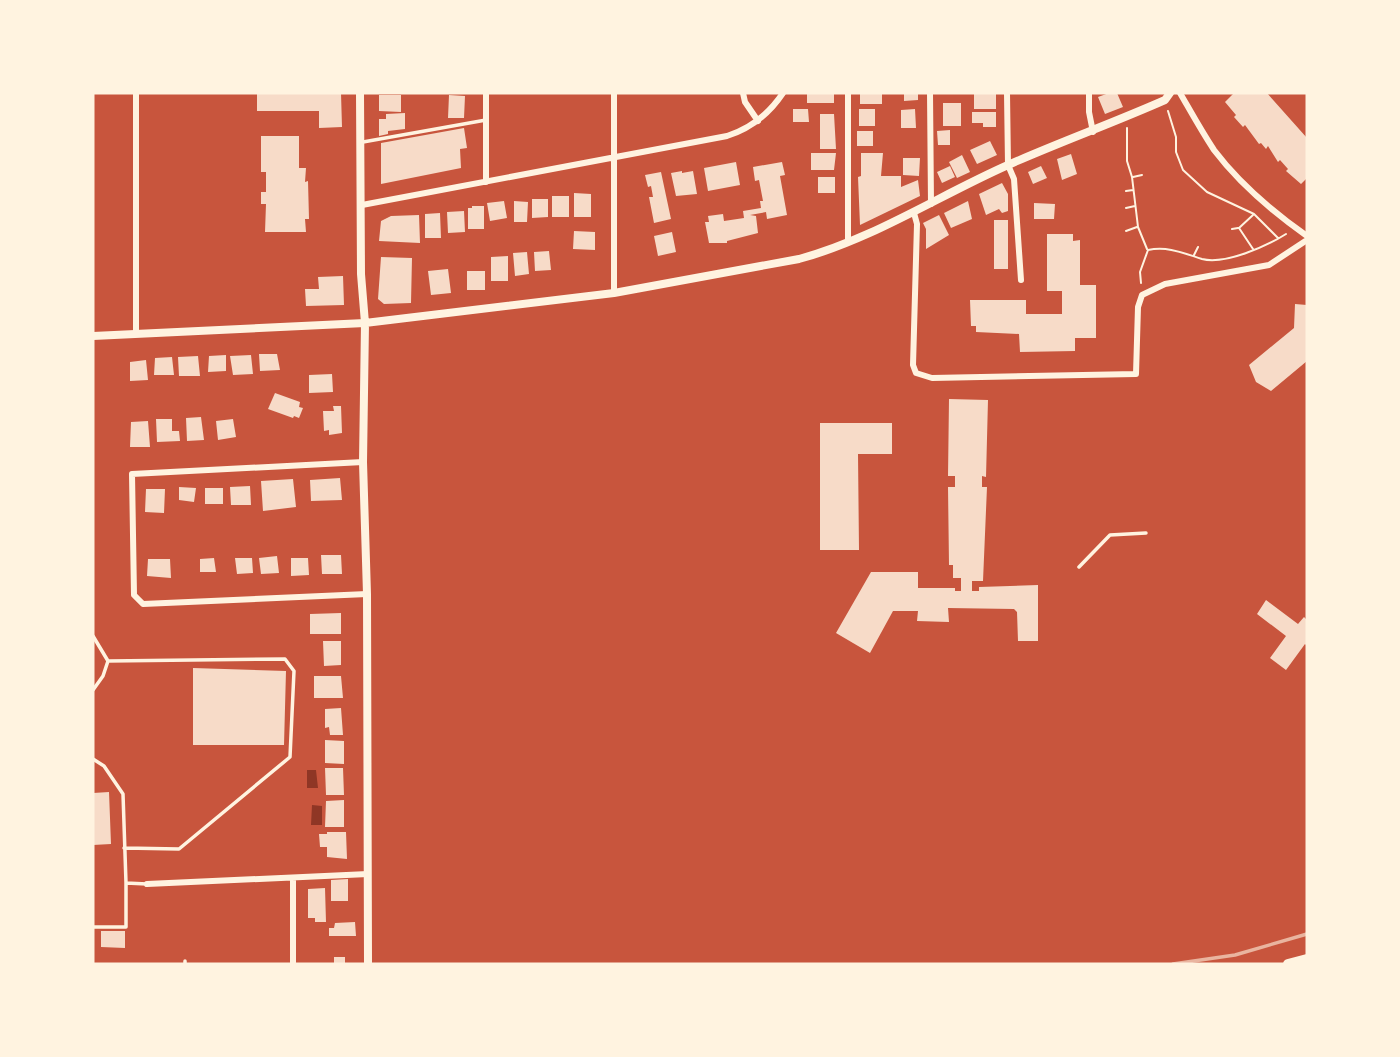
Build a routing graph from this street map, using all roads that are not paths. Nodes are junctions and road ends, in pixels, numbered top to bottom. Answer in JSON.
{"nodes":[{"id":1,"x":136,"y":93,"type":"edge"},
{"id":2,"x":360,"y":93,"type":"edge"},
{"id":3,"x":486,"y":93,"type":"edge"},
{"id":4,"x":614,"y":93,"type":"edge"},
{"id":5,"x":743,"y":93,"type":"edge"},
{"id":6,"x":783,"y":93,"type":"edge"},
{"id":7,"x":848,"y":93,"type":"edge"},
{"id":8,"x":930,"y":93,"type":"edge"},
{"id":9,"x":1007,"y":93,"type":"edge"},
{"id":10,"x":1089,"y":93,"type":"edge"},
{"id":11,"x":1180,"y":93,"type":"edge"},
{"id":12,"x":1167,"y":96,"type":"edge"},
{"id":13,"x":486,"y":120,"type":"junction"},
{"id":14,"x":758,"y":121,"type":"junction"},
{"id":15,"x":1093,"y":132,"type":"junction"},
{"id":16,"x":360,"y":142,"type":"junction"},
{"id":17,"x":614,"y":156,"type":"junction"},
{"id":18,"x":1007,"y":165,"type":"junction"},
{"id":19,"x":486,"y":182,"type":"junction"},
{"id":20,"x":931,"y":204,"type":"junction"},
{"id":21,"x":362,"y":205,"type":"junction"},
{"id":22,"x":914,"y":213,"type":"junction"},
{"id":23,"x":1307,"y":238,"type":"edge"},
{"id":24,"x":848,"y":243,"type":"junction"},
{"id":25,"x":1021,"y":280,"type":"dead end"},
{"id":26,"x":614,"y":293,"type":"junction"},
{"id":27,"x":365,"y":323,"type":"junction"},
{"id":28,"x":136,"y":334,"type":"junction"},
{"id":29,"x":93,"y":336,"type":"edge"},
{"id":30,"x":363,"y":462,"type":"junction"},
{"id":31,"x":1146,"y":533,"type":"dead end"},
{"id":32,"x":1079,"y":567,"type":"dead end"},
{"id":33,"x":367,"y":594,"type":"junction"},
{"id":34,"x":93,"y":636,"type":"edge"},
{"id":35,"x":108,"y":661,"type":"junction"},
{"id":36,"x":93,"y":690,"type":"edge"},
{"id":37,"x":93,"y":759,"type":"edge"},
{"id":38,"x":124,"y":848,"type":"junction"},
{"id":39,"x":368,"y":874,"type":"junction"},
{"id":40,"x":293,"y":878,"type":"junction"},
{"id":41,"x":126,"y":883,"type":"junction"},
{"id":42,"x":147,"y":884,"type":"joint"},
{"id":43,"x":93,"y":927,"type":"edge"},
{"id":44,"x":1307,"y":959,"type":"edge"},
{"id":45,"x":293,"y":964,"type":"edge"},
{"id":46,"x":368,"y":964,"type":"edge"},
{"id":47,"x":1288,"y":964,"type":"edge"}],
"edges":[{"from":1,"to":28,"type":"street"},
{"from":2,"to":16,"type":"street"},
{"from":3,"to":13,"type":"street"},
{"from":4,"to":17,"type":"street"},
{"from":5,"to":14,"type":"street"},
{"from":6,"to":14,"type":"street"},
{"from":7,"to":24,"type":"street"},
{"from":8,"to":20,"type":"street"},
{"from":9,"to":18,"type":"street"},
{"from":10,"to":15,"type":"street"},
{"from":11,"to":23,"type":"street"},
{"from":12,"to":15,"type":"street"},
{"from":13,"to":16,"type":"lane"},
{"from":13,"to":19,"type":"street"},
{"from":14,"to":17,"type":"street"},
{"from":15,"to":18,"type":"street"},
{"from":16,"to":21,"type":"street"},
{"from":17,"to":19,"type":"street"},
{"from":17,"to":26,"type":"street"},
{"from":18,"to":20,"type":"street"},
{"from":18,"to":25,"type":"street"},
{"from":19,"to":21,"type":"street"},
{"from":20,"to":22,"type":"street"},
{"from":21,"to":27,"type":"street"},
{"from":22,"to":23,"type":"street"},
{"from":22,"to":24,"type":"street"},
{"from":24,"to":26,"type":"street"},
{"from":26,"to":27,"type":"street"},
{"from":27,"to":28,"type":"street"},
{"from":27,"to":30,"type":"street"},
{"from":28,"to":29,"type":"street"},
{"from":30,"to":33,"type":"street"},
{"from":30,"to":33,"type":"street"},
{"from":31,"to":32,"type":"lane"},
{"from":33,"to":39,"type":"street"},
{"from":34,"to":35,"type":"lane"},
{"from":35,"to":36,"type":"lane"},
{"from":35,"to":38,"type":"lane"},
{"from":37,"to":38,"type":"lane"},
{"from":38,"to":41,"type":"lane"},
{"from":39,"to":40,"type":"street"},
{"from":39,"to":46,"type":"street"},
{"from":40,"to":42,"type":"street"},
{"from":40,"to":45,"type":"street"},
{"from":41,"to":42,"type":"lane"},
{"from":41,"to":43,"type":"lane"},
{"from":44,"to":47,"type":"main road"}]}
